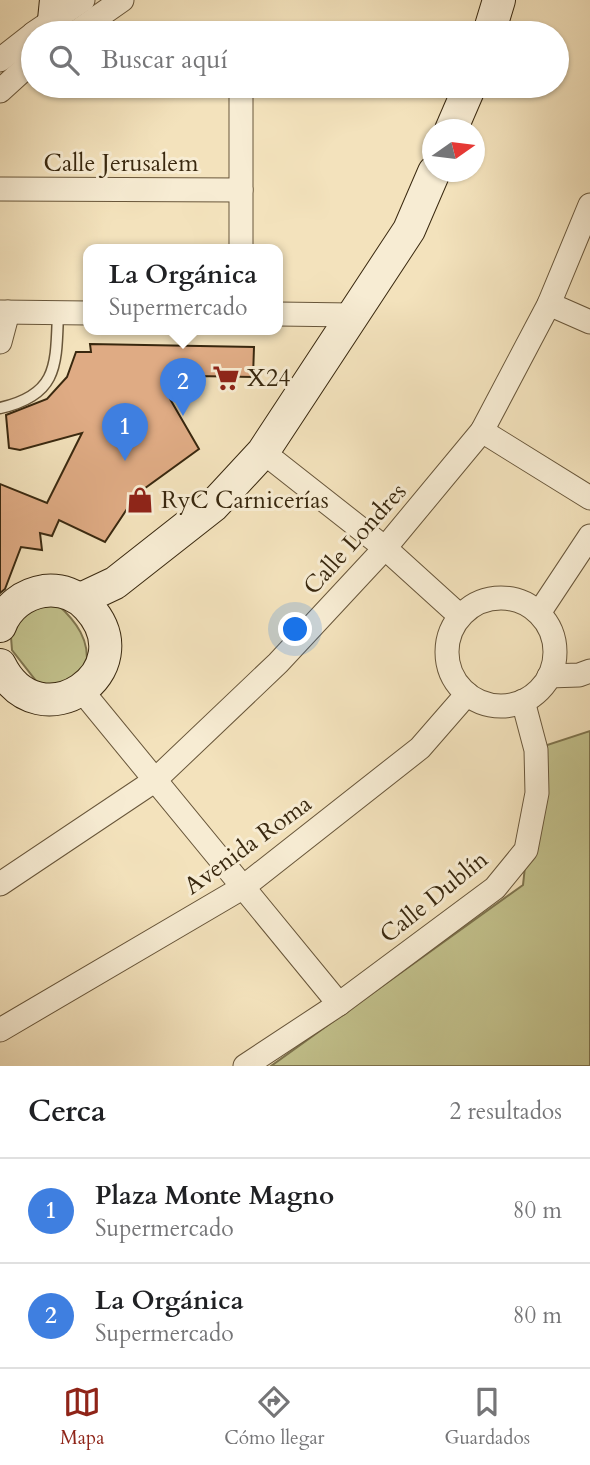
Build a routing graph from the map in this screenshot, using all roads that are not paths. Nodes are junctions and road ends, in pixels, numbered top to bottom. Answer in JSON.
{"nodes":[{"id":1,"x":83,"y":0,"type":"edge"},
{"id":2,"x":122,"y":0,"type":"edge"},
{"id":3,"x":499,"y":0,"type":"edge"},
{"id":4,"x":64,"y":21,"type":"edge"},
{"id":5,"x":72,"y":21,"type":"edge"},
{"id":6,"x":493,"y":21,"type":"edge"},
{"id":7,"x":21,"y":48,"type":"edge"},
{"id":8,"x":0,"y":60,"type":"edge"},
{"id":9,"x":21,"y":66,"type":"edge"},
{"id":10,"x":0,"y":67,"type":"edge"},
{"id":11,"x":21,"y":73,"type":"edge"},
{"id":12,"x":0,"y":91,"type":"edge"},
{"id":13,"x":241,"y":98,"type":"edge"},
{"id":14,"x":465,"y":98,"type":"edge"},
{"id":15,"x":456,"y":119,"type":"edge"},
{"id":16,"x":430,"y":182,"type":"edge"},
{"id":17,"x":0,"y":189,"type":"edge"},
{"id":18,"x":241,"y":190,"type":"junction"},
{"id":19,"x":590,"y":205,"type":"edge"},
{"id":20,"x":241,"y":244,"type":"edge"},
{"id":21,"x":550,"y":304,"type":"junction"},
{"id":22,"x":4,"y":312,"type":"edge"},
{"id":23,"x":58,"y":312,"type":"junction"},
{"id":24,"x":83,"y":313,"type":"edge"},
{"id":25,"x":283,"y":314,"type":"edge"},
{"id":26,"x":352,"y":315,"type":"junction"},
{"id":27,"x":590,"y":322,"type":"edge"},
{"id":28,"x":0,"y":342,"type":"edge"},
{"id":29,"x":0,"y":408,"type":"edge"},
{"id":30,"x":482,"y":431,"type":"junction"},
{"id":31,"x":263,"y":452,"type":"junction"},
{"id":32,"x":590,"y":498,"type":"edge"},
{"id":33,"x":590,"y":536,"type":"edge"},
{"id":34,"x":385,"y":548,"type":"junction"},
{"id":35,"x":90,"y":609,"type":"junction"},
{"id":36,"x":539,"y":613,"type":"junction"},
{"id":37,"x":460,"y":616,"type":"junction"},
{"id":38,"x":0,"y":623,"type":"edge"},
{"id":39,"x":590,"y":671,"type":"edge"},
{"id":40,"x":3,"y":676,"type":"edge"},
{"id":41,"x":549,"y":676,"type":"junction"},
{"id":42,"x":82,"y":691,"type":"junction"},
{"id":43,"x":467,"y":694,"type":"junction"},
{"id":44,"x":523,"y":701,"type":"junction"},
{"id":45,"x":154,"y":781,"type":"junction"},
{"id":46,"x":0,"y":884,"type":"edge"},
{"id":47,"x":242,"y":888,"type":"junction"},
{"id":48,"x":339,"y":1004,"type":"junction"},
{"id":49,"x":0,"y":1030,"type":"edge"},
{"id":50,"x":245,"y":1066,"type":"edge"}],
"edges":[{"from":1,"to":4,"type":"street"},
{"from":2,"to":5,"type":"street"},
{"from":3,"to":6,"type":"main road"},
{"from":7,"to":8,"type":"street"},
{"from":9,"to":10,"type":"street"},
{"from":11,"to":12,"type":"street"},
{"from":13,"to":18,"type":"street"},
{"from":14,"to":15,"type":"main road"},
{"from":16,"to":26,"type":"main road"},
{"from":17,"to":18,"type":"street","name":"Calle Jerusalem"},
{"from":18,"to":20,"type":"street"},
{"from":19,"to":21,"type":"street","name":"Calle Londres"},
{"from":21,"to":27,"type":"street"},
{"from":21,"to":30,"type":"street","name":"Calle Londres"},
{"from":22,"to":23,"type":"street"},
{"from":22,"to":28,"type":"street"},
{"from":23,"to":24,"type":"street"},
{"from":23,"to":29,"type":"lane"},
{"from":25,"to":26,"type":"street"},
{"from":26,"to":31,"type":"main road"},
{"from":30,"to":32,"type":"street"},
{"from":30,"to":34,"type":"street","name":"Calle Londres"},
{"from":31,"to":34,"type":"street"},
{"from":31,"to":35,"type":"main road"},
{"from":33,"to":36,"type":"street"},
{"from":34,"to":37,"type":"street"},
{"from":34,"to":45,"type":"street","name":"Calle Londres"},
{"from":35,"to":38,"type":"main road"},
{"from":35,"to":42,"type":"main road"},
{"from":36,"to":37,"type":"street"},
{"from":36,"to":41,"type":"street"},
{"from":37,"to":43,"type":"street"},
{"from":39,"to":41,"type":"street"},
{"from":40,"to":42,"type":"main road"},
{"from":41,"to":44,"type":"street"},
{"from":42,"to":45,"type":"street"},
{"from":43,"to":44,"type":"street"},
{"from":43,"to":47,"type":"street","name":"Avenida Roma"},
{"from":44,"to":48,"type":"street","name":"Calle Dublín"},
{"from":45,"to":46,"type":"street","name":"Calle Londres"},
{"from":45,"to":47,"type":"street"},
{"from":47,"to":48,"type":"street"},
{"from":47,"to":49,"type":"street","name":"Avenida Roma"},
{"from":48,"to":50,"type":"street","name":"Calle Dublín"}]}
